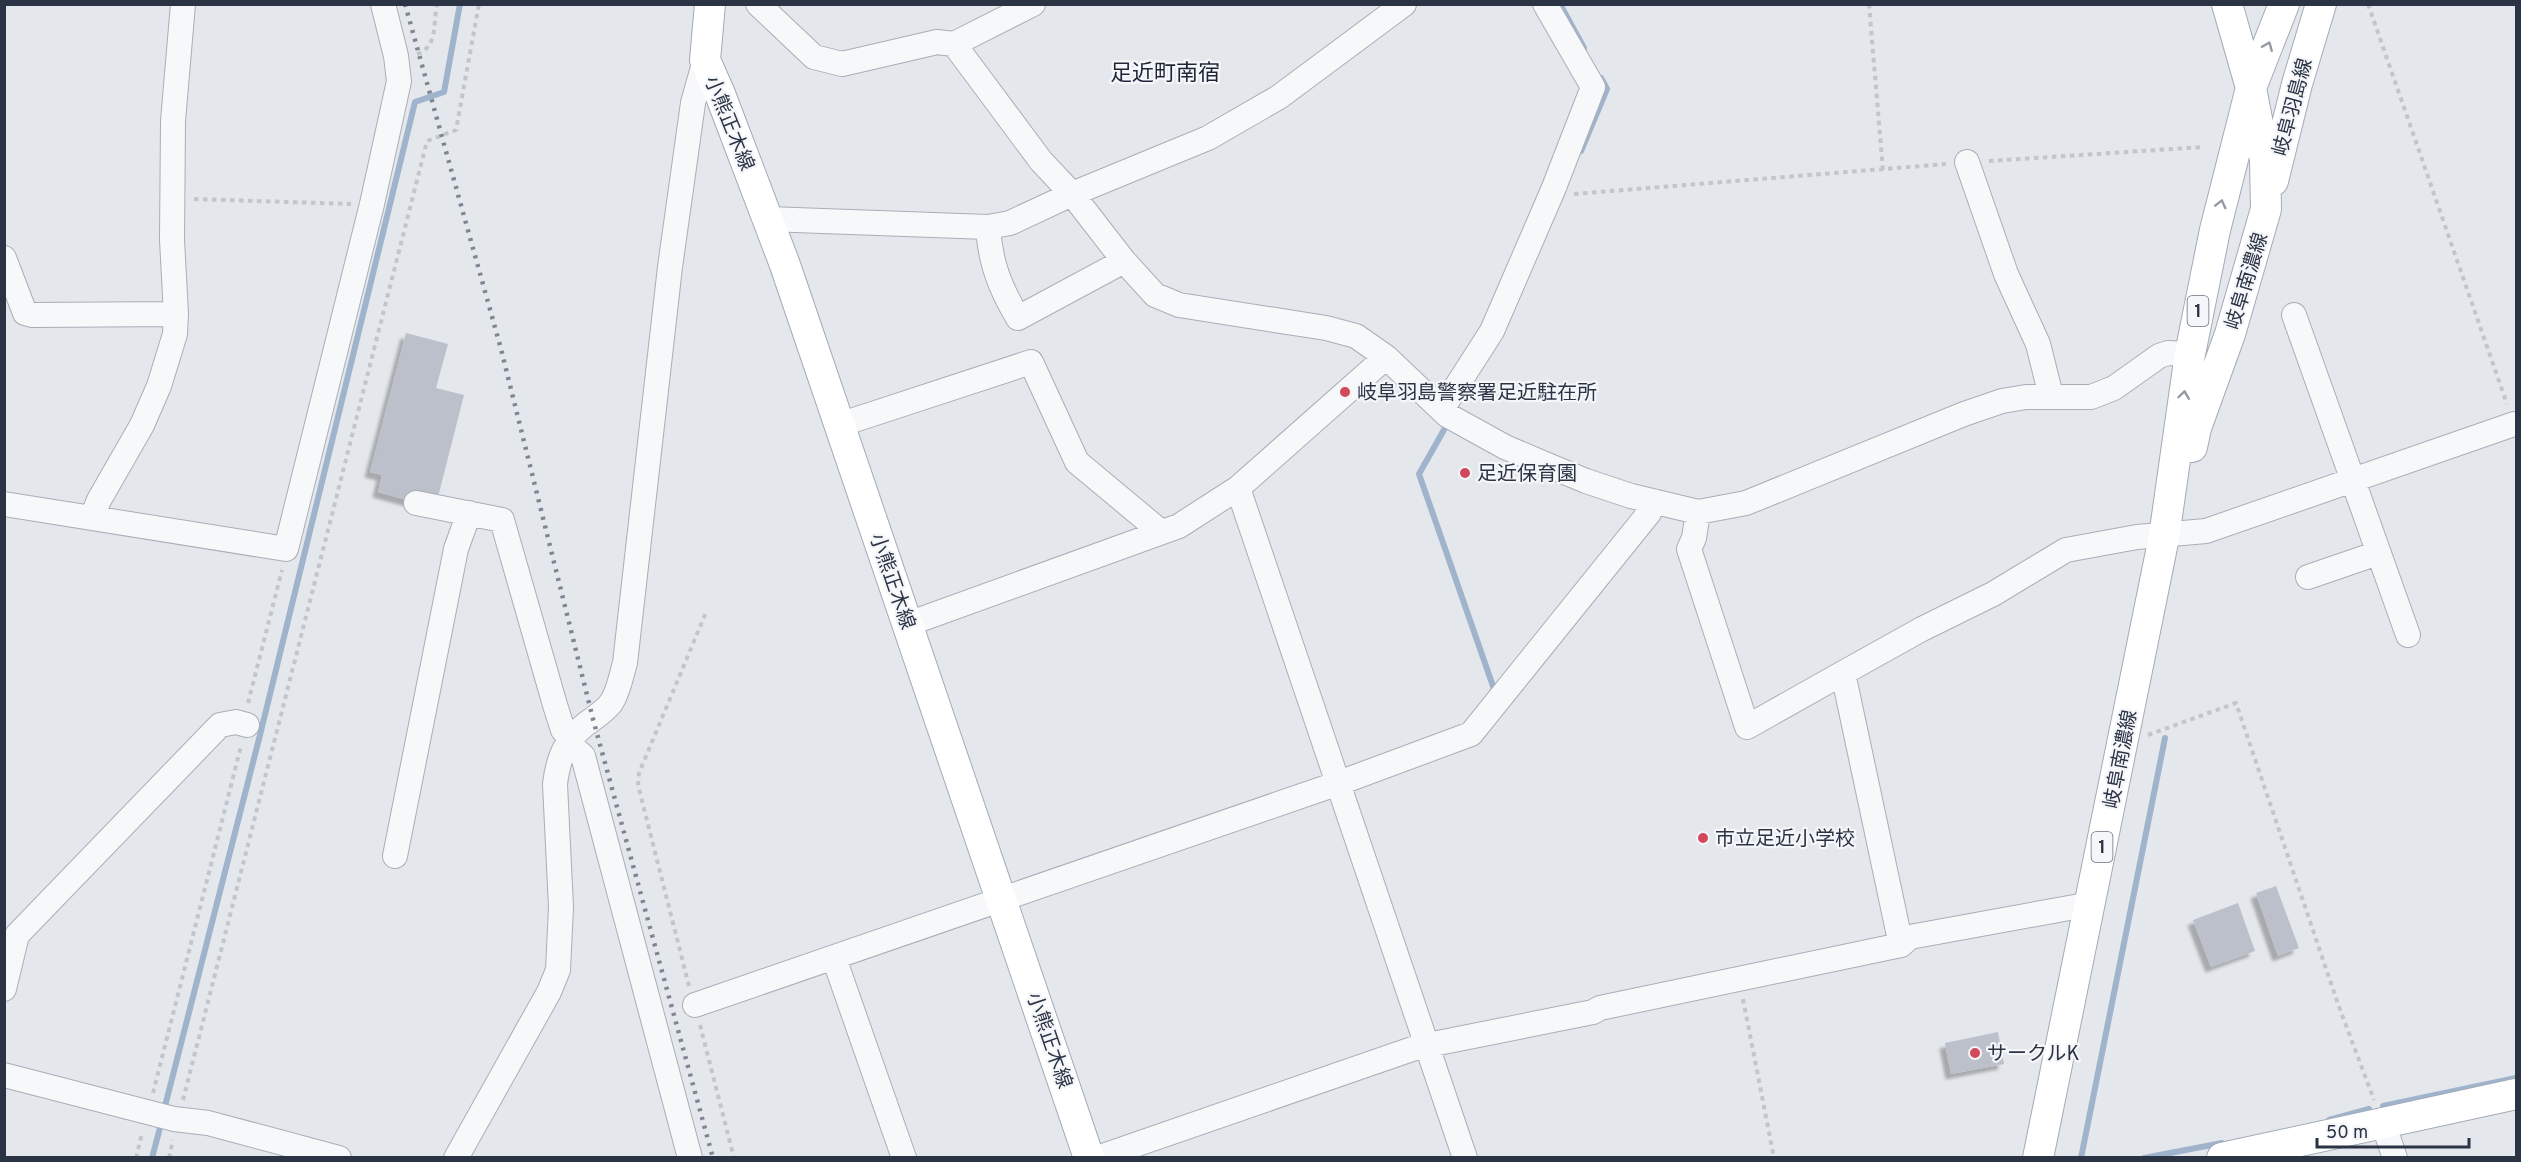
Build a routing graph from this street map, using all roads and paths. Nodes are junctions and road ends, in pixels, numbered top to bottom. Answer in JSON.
{"nodes":[{"id":1,"x":183,"y":4,"type":"edge"},
{"id":2,"x":383,"y":4,"type":"edge"},
{"id":3,"x":436,"y":4,"type":"edge"},
{"id":4,"x":479,"y":4,"type":"edge"},
{"id":5,"x":710,"y":4,"type":"edge"},
{"id":6,"x":758,"y":4,"type":"edge"},
{"id":7,"x":1033,"y":4,"type":"edge"},
{"id":8,"x":1404,"y":4,"type":"edge"},
{"id":9,"x":1545,"y":4,"type":"edge"},
{"id":10,"x":1869,"y":4,"type":"edge"},
{"id":11,"x":2227,"y":4,"type":"edge"},
{"id":12,"x":2284,"y":4,"type":"edge"},
{"id":13,"x":2321,"y":4,"type":"edge"},
{"id":14,"x":2368,"y":4,"type":"edge"},
{"id":15,"x":433,"y":38,"type":"dead end"},
{"id":16,"x":954,"y":44,"type":"junction"},
{"id":17,"x":705,"y":60,"type":"junction"},
{"id":18,"x":2251,"y":88,"type":"junction"},
{"id":19,"x":2203,"y":147,"type":"dead end"},
{"id":20,"x":1967,"y":162,"type":"junction"},
{"id":21,"x":1883,"y":171,"type":"junction"},
{"id":22,"x":1553,"y":189,"type":"junction"},
{"id":23,"x":1072,"y":194,"type":"junction"},
{"id":24,"x":172,"y":199,"type":"junction"},
{"id":25,"x":372,"y":204,"type":"junction"},
{"id":26,"x":2266,"y":209,"type":"junction"},
{"id":27,"x":768,"y":219,"type":"junction"},
{"id":28,"x":988,"y":227,"type":"junction"},
{"id":29,"x":4,"y":258,"type":"edge"},
{"id":30,"x":1124,"y":261,"type":"junction"},
{"id":31,"x":176,"y":314,"type":"junction"},
{"id":32,"x":2294,"y":315,"type":"dead end"},
{"id":33,"x":2190,"y":354,"type":"junction"},
{"id":34,"x":1386,"y":357,"type":"junction"},
{"id":35,"x":2052,"y":396,"type":"junction"},
{"id":36,"x":1442,"y":410,"type":"junction"},
{"id":37,"x":2514,"y":424,"type":"joint"},
{"id":38,"x":839,"y":425,"type":"junction"},
{"id":39,"x":2352,"y":480,"type":"junction"},
{"id":40,"x":1238,"y":488,"type":"junction"},
{"id":41,"x":1653,"y":501,"type":"junction"},
{"id":42,"x":416,"y":503,"type":"dead end"},
{"id":43,"x":4,"y":504,"type":"edge"},
{"id":44,"x":1698,"y":512,"type":"junction"},
{"id":45,"x":469,"y":513,"type":"junction"},
{"id":46,"x":92,"y":517,"type":"junction"},
{"id":47,"x":1161,"y":532,"type":"junction"},
{"id":48,"x":2164,"y":537,"type":"junction"},
{"id":49,"x":285,"y":549,"type":"junction"},
{"id":50,"x":2378,"y":554,"type":"junction"},
{"id":51,"x":2308,"y":577,"type":"dead end"},
{"id":52,"x":706,"y":610,"type":"dead end"},
{"id":53,"x":908,"y":624,"type":"junction"},
{"id":54,"x":2408,"y":635,"type":"dead end"},
{"id":55,"x":1843,"y":674,"type":"junction"},
{"id":56,"x":245,"y":724,"type":"junction"},
{"id":57,"x":2125,"y":734,"type":"junction"},
{"id":58,"x":570,"y":741,"type":"junction"},
{"id":59,"x":1339,"y":783,"type":"junction"},
{"id":60,"x":395,"y":856,"type":"dead end"},
{"id":61,"x":1003,"y":900,"type":"junction"},
{"id":62,"x":2091,"y":904,"type":"junction"},
{"id":63,"x":1900,"y":945,"type":"junction"},
{"id":64,"x":834,"y":958,"type":"junction"},
{"id":65,"x":1739,"y":978,"type":"junction"},
{"id":66,"x":4,"y":989,"type":"edge"},
{"id":67,"x":695,"y":1005,"type":"junction"},
{"id":68,"x":1429,"y":1046,"type":"junction"},
{"id":69,"x":4,"y":1075,"type":"edge"},
{"id":70,"x":2517,"y":1094,"type":"edge"},
{"id":71,"x":149,"y":1112,"type":"junction"},
{"id":72,"x":176,"y":1119,"type":"junction"},
{"id":73,"x":2383,"y":1123,"type":"junction"},
{"id":74,"x":136,"y":1158,"type":"edge"},
{"id":75,"x":169,"y":1158,"type":"edge"},
{"id":76,"x":339,"y":1158,"type":"edge"},
{"id":77,"x":456,"y":1158,"type":"edge"},
{"id":78,"x":690,"y":1158,"type":"edge"},
{"id":79,"x":734,"y":1158,"type":"edge"},
{"id":80,"x":904,"y":1158,"type":"edge"},
{"id":81,"x":1089,"y":1158,"type":"edge"},
{"id":82,"x":1097,"y":1158,"type":"edge"},
{"id":83,"x":1466,"y":1158,"type":"edge"},
{"id":84,"x":1774,"y":1158,"type":"edge"},
{"id":85,"x":2038,"y":1158,"type":"edge"},
{"id":86,"x":2222,"y":1158,"type":"edge"},
{"id":87,"x":2395,"y":1158,"type":"edge"}],
"edges":[{"from":1,"to":24,"type":"street"},
{"from":2,"to":25,"type":"street"},
{"from":3,"to":15,"type":"path"},
{"from":4,"to":72,"type":"path"},
{"from":5,"to":17,"type":"main road","name":"小熊正木線"},
{"from":6,"to":16,"type":"street"},
{"from":7,"to":16,"type":"street"},
{"from":8,"to":23,"type":"street"},
{"from":9,"to":22,"type":"street"},
{"from":10,"to":21,"type":"path"},
{"from":11,"to":18,"type":"main road","name":"岐阜南濃線","number":"1"},
{"from":18,"to":12,"type":"main road","name":"岐阜羽島線","one_way":true},
{"from":13,"to":26,"type":"main road","name":"岐阜羽島線"},
{"from":14,"to":37,"type":"path"},
{"from":16,"to":23,"type":"street"},
{"from":17,"to":27,"type":"main road","name":"小熊正木線"},
{"from":17,"to":58,"type":"street"},
{"from":18,"to":26,"type":"main road","name":"岐阜南濃線","number":"1"},
{"from":33,"to":18,"type":"main road","name":"岐阜南濃線","number":"1","one_way":true},
{"from":19,"to":20,"type":"path"},
{"from":20,"to":21,"type":"path"},
{"from":20,"to":35,"type":"street"},
{"from":21,"to":22,"type":"path"},
{"from":22,"to":36,"type":"street"},
{"from":23,"to":28,"type":"street"},
{"from":23,"to":30,"type":"street"},
{"from":24,"to":25,"type":"path"},
{"from":24,"to":31,"type":"street"},
{"from":25,"to":49,"type":"street"},
{"from":26,"to":48,"type":"main road","name":"岐阜南濃線","number":"1"},
{"from":27,"to":28,"type":"street"},
{"from":27,"to":38,"type":"main road","name":"小熊正木線"},
{"from":28,"to":30,"type":"street"},
{"from":29,"to":31,"type":"street"},
{"from":30,"to":34,"type":"street"},
{"from":31,"to":46,"type":"street"},
{"from":32,"to":39,"type":"street"},
{"from":33,"to":35,"type":"street"},
{"from":48,"to":33,"type":"main road","name":"岐阜南濃線","number":"1","one_way":true},
{"from":34,"to":36,"type":"street"},
{"from":34,"to":40,"type":"street"},
{"from":35,"to":44,"type":"street"},
{"from":36,"to":41,"type":"street"},
{"from":37,"to":39,"type":"street"},
{"from":38,"to":47,"type":"street"},
{"from":38,"to":53,"type":"main road","name":"小熊正木線"},
{"from":39,"to":48,"type":"street"},
{"from":39,"to":50,"type":"street"},
{"from":40,"to":47,"type":"street"},
{"from":40,"to":59,"type":"street"},
{"from":41,"to":44,"type":"street"},
{"from":41,"to":59,"type":"street"},
{"from":42,"to":45,"type":"street"},
{"from":43,"to":46,"type":"street"},
{"from":44,"to":55,"type":"street"},
{"from":45,"to":58,"type":"street"},
{"from":45,"to":60,"type":"street"},
{"from":46,"to":49,"type":"street"},
{"from":47,"to":53,"type":"street"},
{"from":48,"to":55,"type":"street"},
{"from":48,"to":57,"type":"main road","name":"岐阜南濃線","number":"1"},
{"from":49,"to":56,"type":"path"},
{"from":50,"to":51,"type":"street"},
{"from":50,"to":54,"type":"street"},
{"from":52,"to":67,"type":"path"},
{"from":53,"to":61,"type":"main road","name":"小熊正木線"},
{"from":55,"to":63,"type":"street"},
{"from":56,"to":66,"type":"street"},
{"from":56,"to":71,"type":"path"},
{"from":57,"to":62,"type":"main road","name":"岐阜南濃線","number":"1"},
{"from":57,"to":73,"type":"path"},
{"from":58,"to":77,"type":"street"},
{"from":58,"to":78,"type":"street"},
{"from":59,"to":61,"type":"street"},
{"from":59,"to":68,"type":"street"},
{"from":61,"to":64,"type":"street"},
{"from":61,"to":81,"type":"main road","name":"小熊正木線"},
{"from":62,"to":63,"type":"street"},
{"from":62,"to":85,"type":"main road","name":"岐阜南濃線","number":"1"},
{"from":63,"to":65,"type":"street"},
{"from":64,"to":67,"type":"street"},
{"from":64,"to":80,"type":"street"},
{"from":65,"to":68,"type":"street"},
{"from":65,"to":84,"type":"path"},
{"from":67,"to":79,"type":"path"},
{"from":68,"to":82,"type":"street"},
{"from":68,"to":83,"type":"street"},
{"from":69,"to":71,"type":"street"},
{"from":70,"to":73,"type":"main road"},
{"from":71,"to":72,"type":"street"},
{"from":71,"to":74,"type":"path"},
{"from":72,"to":75,"type":"path"},
{"from":72,"to":76,"type":"street"},
{"from":73,"to":86,"type":"main road"},
{"from":73,"to":87,"type":"street"}]}
